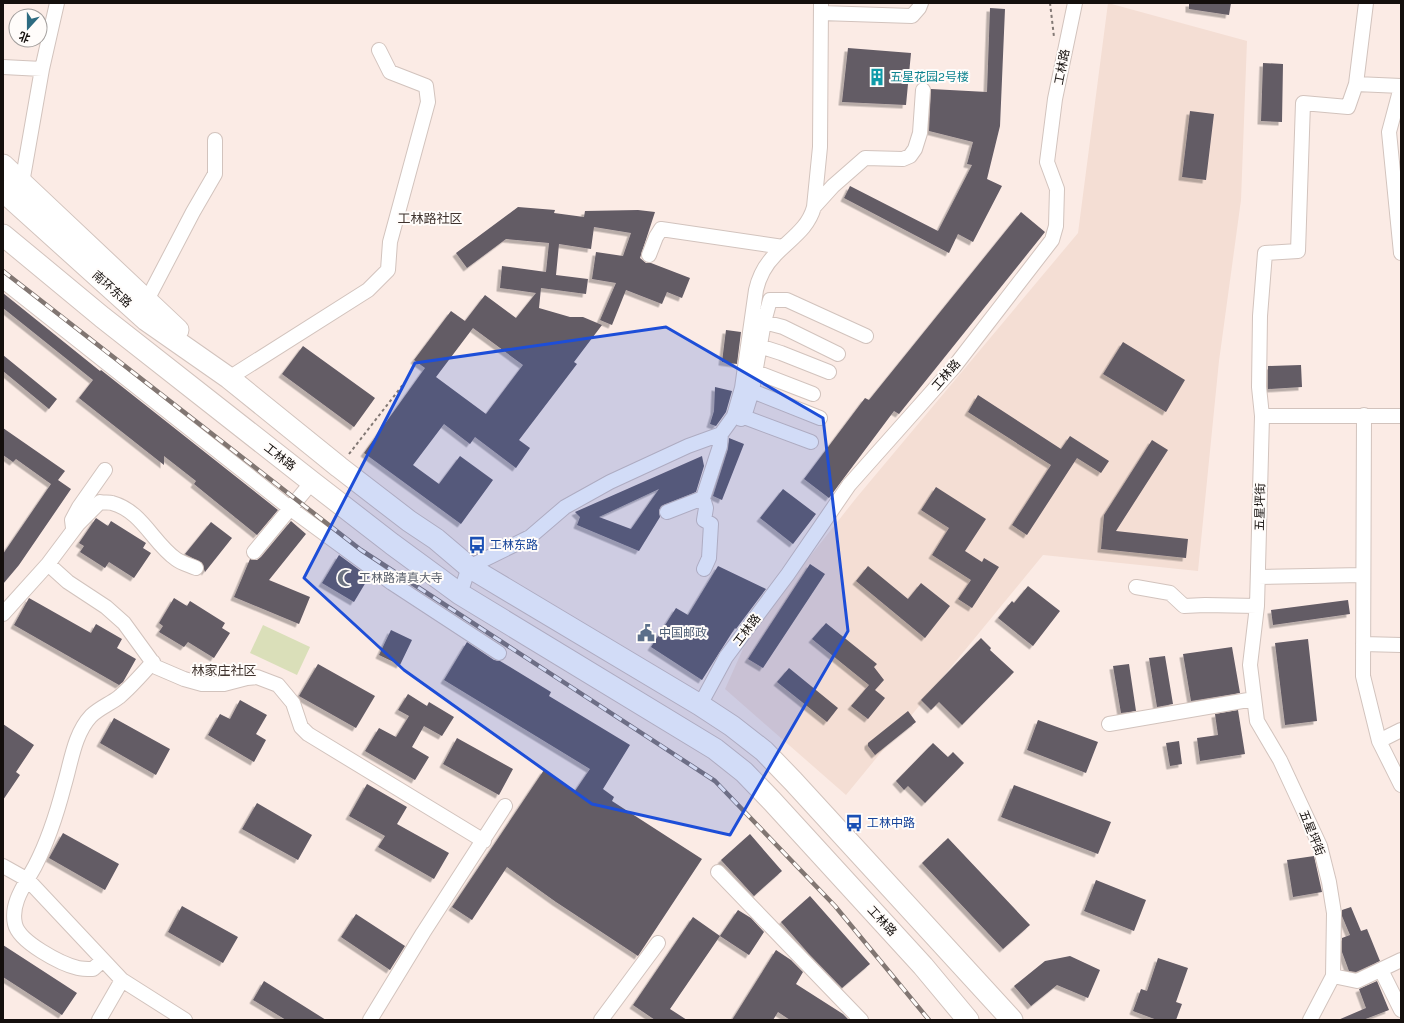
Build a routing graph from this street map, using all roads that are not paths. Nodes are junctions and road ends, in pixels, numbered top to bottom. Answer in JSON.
{"nodes":[{"id":1,"x":57,"y":3,"type":"edge"},
{"id":2,"x":921,"y":3,"type":"edge"},
{"id":3,"x":1075,"y":3,"type":"edge"},
{"id":4,"x":1366,"y":3,"type":"edge"},
{"id":5,"x":821,"y":8,"type":"edge"},
{"id":6,"x":379,"y":50,"type":"dead end"},
{"id":7,"x":3,"y":67,"type":"edge"},
{"id":8,"x":42,"y":69,"type":"junction"},
{"id":9,"x":1356,"y":84,"type":"junction"},
{"id":10,"x":1401,"y":86,"type":"edge"},
{"id":11,"x":923,"y":90,"type":"dead end"},
{"id":12,"x":215,"y":140,"type":"dead end"},
{"id":13,"x":3,"y":165,"type":"edge"},
{"id":14,"x":22,"y":183,"type":"junction"},
{"id":15,"x":3,"y":191,"type":"edge"},
{"id":16,"x":814,"y":207,"type":"junction"},
{"id":17,"x":3,"y":235,"type":"edge"},
{"id":18,"x":783,"y":247,"type":"junction"},
{"id":19,"x":3,"y":251,"type":"edge"},
{"id":20,"x":1401,"y":253,"type":"edge"},
{"id":21,"x":649,"y":255,"type":"dead end"},
{"id":22,"x":3,"y":281,"type":"edge"},
{"id":23,"x":147,"y":300,"type":"junction"},
{"id":24,"x":102,"y":316,"type":"junction"},
{"id":25,"x":764,"y":322,"type":"junction"},
{"id":26,"x":866,"y":336,"type":"dead end"},
{"id":27,"x":759,"y":346,"type":"junction"},
{"id":28,"x":838,"y":354,"type":"dead end"},
{"id":29,"x":756,"y":372,"type":"junction"},
{"id":30,"x":829,"y":372,"type":"dead end"},
{"id":31,"x":230,"y":378,"type":"junction"},
{"id":32,"x":752,"y":392,"type":"junction"},
{"id":33,"x":813,"y":394,"type":"dead end"},
{"id":34,"x":1364,"y":415,"type":"junction"},
{"id":35,"x":1262,"y":416,"type":"junction"},
{"id":36,"x":1401,"y":416,"type":"edge"},
{"id":37,"x":744,"y":417,"type":"junction"},
{"id":38,"x":820,"y":418,"type":"dead end"},
{"id":39,"x":725,"y":429,"type":"junction"},
{"id":40,"x":811,"y":442,"type":"dead end"},
{"id":41,"x":105,"y":470,"type":"dead end"},
{"id":42,"x":312,"y":482,"type":"junction"},
{"id":43,"x":703,"y":498,"type":"junction"},
{"id":44,"x":290,"y":509,"type":"junction"},
{"id":45,"x":667,"y":512,"type":"dead end"},
{"id":46,"x":73,"y":530,"type":"junction"},
{"id":47,"x":254,"y":552,"type":"dead end"},
{"id":48,"x":48,"y":564,"type":"junction"},
{"id":49,"x":469,"y":567,"type":"junction"},
{"id":50,"x":196,"y":568,"type":"dead end"},
{"id":51,"x":704,"y":569,"type":"dead end"},
{"id":52,"x":1363,"y":575,"type":"junction"},
{"id":53,"x":1258,"y":577,"type":"junction"},
{"id":54,"x":1136,"y":587,"type":"dead end"},
{"id":55,"x":460,"y":594,"type":"junction"},
{"id":56,"x":1257,"y":606,"type":"junction"},
{"id":57,"x":3,"y":614,"type":"edge"},
{"id":58,"x":1363,"y":644,"type":"junction"},
{"id":59,"x":1401,"y":645,"type":"edge"},
{"id":60,"x":499,"y":653,"type":"dead end"},
{"id":61,"x":153,"y":662,"type":"junction"},
{"id":62,"x":1254,"y":699,"type":"junction"},
{"id":63,"x":700,"y":705,"type":"junction"},
{"id":64,"x":1109,"y":724,"type":"dead end"},
{"id":65,"x":1401,"y":730,"type":"edge"},
{"id":66,"x":1379,"y":741,"type":"junction"},
{"id":67,"x":1401,"y":785,"type":"edge"},
{"id":68,"x":505,"y":806,"type":"dead end"},
{"id":69,"x":484,"y":840,"type":"junction"},
{"id":70,"x":3,"y":866,"type":"edge"},
{"id":71,"x":718,"y":872,"type":"dead end"},
{"id":72,"x":28,"y":880,"type":"junction"},
{"id":73,"x":658,"y":943,"type":"dead end"},
{"id":74,"x":103,"y":960,"type":"junction"},
{"id":75,"x":1401,"y":960,"type":"edge"},
{"id":76,"x":1381,"y":970,"type":"junction"},
{"id":77,"x":1333,"y":976,"type":"junction"},
{"id":78,"x":122,"y":980,"type":"junction"},
{"id":79,"x":1401,"y":1010,"type":"edge"},
{"id":80,"x":99,"y":1020,"type":"edge"},
{"id":81,"x":184,"y":1020,"type":"edge"},
{"id":82,"x":370,"y":1020,"type":"edge"},
{"id":83,"x":600,"y":1020,"type":"edge"},
{"id":84,"x":861,"y":1020,"type":"edge"},
{"id":85,"x":968,"y":1020,"type":"edge"},
{"id":86,"x":1012,"y":1020,"type":"edge"},
{"id":87,"x":1310,"y":1020,"type":"edge"}],
"edges":[{"from":1,"to":8,"type":"street"},
{"from":2,"to":5,"type":"street"},
{"from":3,"to":63,"type":"street","name":"工林路"},
{"from":4,"to":9,"type":"street"},
{"from":5,"to":16,"type":"street"},
{"from":6,"to":31,"type":"street"},
{"from":7,"to":8,"type":"street"},
{"from":8,"to":14,"type":"street"},
{"from":9,"to":10,"type":"street"},
{"from":9,"to":35,"type":"street","name":"五星坪街"},
{"from":10,"to":20,"type":"street"},
{"from":11,"to":16,"type":"street"},
{"from":12,"to":23,"type":"street"},
{"from":13,"to":14,"type":"highway"},
{"from":14,"to":23,"type":"highway"},
{"from":15,"to":31,"type":"highway","name":"南环东路"},
{"from":16,"to":18,"type":"street"},
{"from":17,"to":24,"type":"highway"},
{"from":18,"to":21,"type":"street"},
{"from":18,"to":39,"type":"street"},
{"from":19,"to":24,"type":"highway"},
{"from":22,"to":44,"type":"street"},
{"from":23,"to":31,"type":"highway"},
{"from":24,"to":42,"type":"highway","name":"工林路"},
{"from":25,"to":26,"type":"street"},
{"from":25,"to":27,"type":"street"},
{"from":25,"to":28,"type":"street"},
{"from":27,"to":29,"type":"street"},
{"from":27,"to":30,"type":"street"},
{"from":29,"to":32,"type":"street"},
{"from":29,"to":33,"type":"street"},
{"from":31,"to":49,"type":"highway"},
{"from":32,"to":37,"type":"street"},
{"from":32,"to":38,"type":"street"},
{"from":34,"to":35,"type":"street"},
{"from":34,"to":36,"type":"street"},
{"from":34,"to":52,"type":"street"},
{"from":35,"to":53,"type":"street","name":"五星坪街"},
{"from":37,"to":39,"type":"street"},
{"from":37,"to":40,"type":"street"},
{"from":39,"to":43,"type":"street"},
{"from":39,"to":49,"type":"street"},
{"from":41,"to":46,"type":"street"},
{"from":42,"to":44,"type":"street"},
{"from":42,"to":55,"type":"highway","name":"工林路"},
{"from":43,"to":45,"type":"street"},
{"from":43,"to":51,"type":"street"},
{"from":44,"to":47,"type":"street"},
{"from":44,"to":60,"type":"street"},
{"from":46,"to":48,"type":"street"},
{"from":46,"to":50,"type":"street"},
{"from":48,"to":57,"type":"street"},
{"from":48,"to":61,"type":"street"},
{"from":49,"to":55,"type":"street"},
{"from":49,"to":63,"type":"highway"},
{"from":52,"to":53,"type":"street"},
{"from":52,"to":58,"type":"street"},
{"from":53,"to":56,"type":"street","name":"五星坪街"},
{"from":54,"to":56,"type":"street"},
{"from":55,"to":85,"type":"highway","name":"工林路"},
{"from":56,"to":62,"type":"street","name":"五星坪街"},
{"from":58,"to":59,"type":"street"},
{"from":58,"to":66,"type":"street"},
{"from":61,"to":69,"type":"street"},
{"from":61,"to":72,"type":"street"},
{"from":62,"to":64,"type":"street"},
{"from":62,"to":77,"type":"street","name":"五星坪街"},
{"from":63,"to":86,"type":"highway"},
{"from":65,"to":66,"type":"street"},
{"from":66,"to":67,"type":"street"},
{"from":68,"to":69,"type":"street"},
{"from":69,"to":82,"type":"street"},
{"from":70,"to":72,"type":"street"},
{"from":71,"to":84,"type":"street"},
{"from":72,"to":74,"type":"street"},
{"from":72,"to":74,"type":"street"},
{"from":73,"to":83,"type":"street"},
{"from":74,"to":78,"type":"street"},
{"from":75,"to":76,"type":"street"},
{"from":76,"to":77,"type":"street"},
{"from":76,"to":79,"type":"street"},
{"from":77,"to":87,"type":"street","name":"五星坪街"},
{"from":78,"to":80,"type":"street"},
{"from":78,"to":81,"type":"street"}]}
